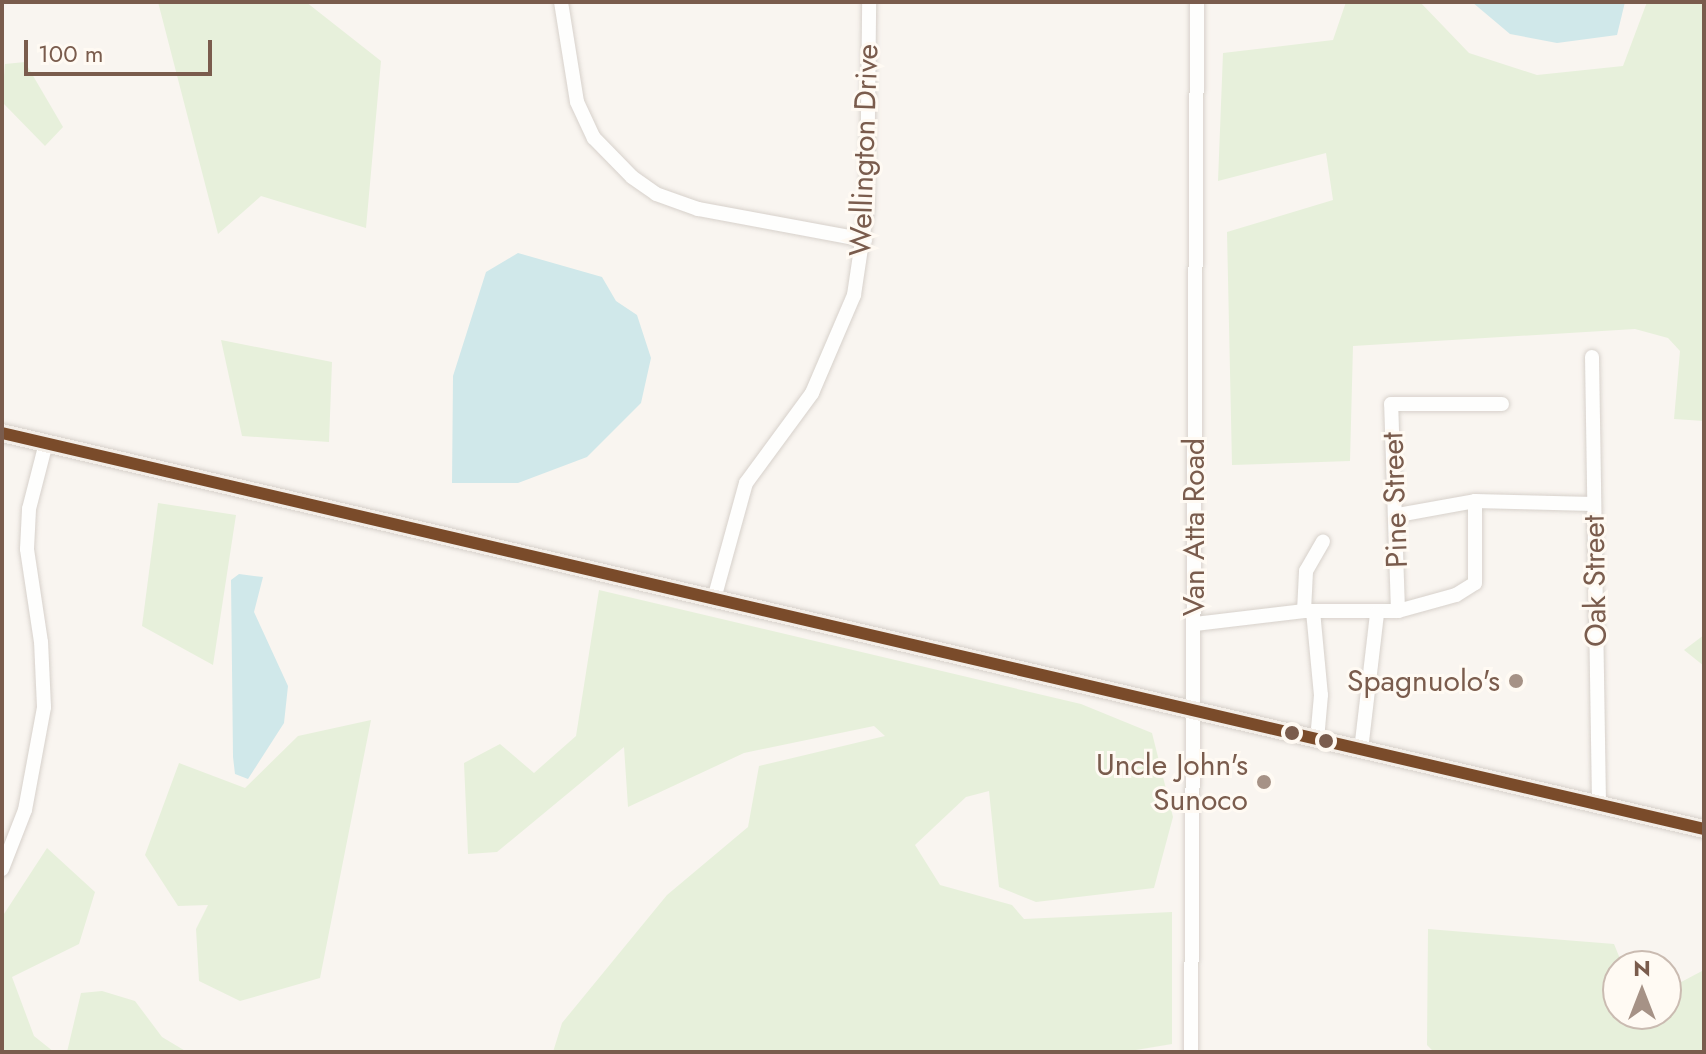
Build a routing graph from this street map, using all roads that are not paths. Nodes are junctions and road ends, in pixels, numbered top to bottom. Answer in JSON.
{"nodes":[{"id":1,"x":561,"y":2,"type":"edge"},
{"id":2,"x":869,"y":2,"type":"edge"},
{"id":3,"x":1197,"y":2,"type":"edge"},
{"id":4,"x":865,"y":240,"type":"junction"},
{"id":5,"x":1592,"y":357,"type":"dead end"},
{"id":6,"x":1502,"y":404,"type":"dead end"},
{"id":7,"x":2,"y":433,"type":"edge"},
{"id":8,"x":46,"y":443,"type":"junction"},
{"id":9,"x":1475,"y":501,"type":"junction"},
{"id":10,"x":1593,"y":504,"type":"junction"},
{"id":11,"x":1398,"y":515,"type":"junction"},
{"id":12,"x":1323,"y":541,"type":"dead end"},
{"id":13,"x":714,"y":599,"type":"junction"},
{"id":14,"x":1308,"y":611,"type":"junction"},
{"id":15,"x":1398,"y":611,"type":"junction"},
{"id":16,"x":1377,"y":613,"type":"junction"},
{"id":17,"x":1195,"y":624,"type":"junction"},
{"id":18,"x":1191,"y":710,"type":"junction"},
{"id":19,"x":1317,"y":740,"type":"junction"},
{"id":20,"x":1361,"y":750,"type":"junction"},
{"id":21,"x":1599,"y":805,"type":"junction"},
{"id":22,"x":1704,"y":829,"type":"edge"},
{"id":23,"x":2,"y":869,"type":"edge"},
{"id":24,"x":1191,"y":1052,"type":"edge"}],
"edges":[{"from":1,"to":4,"type":"street"},
{"from":2,"to":4,"type":"street","name":"Wellington Drive"},
{"from":3,"to":17,"type":"street","name":"Van Atta Road"},
{"from":4,"to":13,"type":"street","name":"Wellington Drive"},
{"from":5,"to":10,"type":"street","name":"Oak Street"},
{"from":6,"to":11,"type":"street","name":"Pine Street"},
{"from":7,"to":8,"type":"main road"},
{"from":8,"to":13,"type":"main road"},
{"from":8,"to":23,"type":"street"},
{"from":9,"to":10,"type":"street"},
{"from":9,"to":11,"type":"street"},
{"from":9,"to":15,"type":"street"},
{"from":10,"to":21,"type":"street","name":"Oak Street"},
{"from":11,"to":15,"type":"street","name":"Pine Street"},
{"from":12,"to":14,"type":"street"},
{"from":13,"to":18,"type":"main road"},
{"from":14,"to":16,"type":"street"},
{"from":14,"to":17,"type":"street"},
{"from":14,"to":19,"type":"street"},
{"from":15,"to":16,"type":"street"},
{"from":16,"to":20,"type":"street","name":"Pine Street"},
{"from":17,"to":18,"type":"street","name":"Van Atta Road"},
{"from":18,"to":19,"type":"main road"},
{"from":18,"to":24,"type":"street","name":"Van Atta Road"},
{"from":19,"to":20,"type":"main road"},
{"from":20,"to":21,"type":"main road"},
{"from":21,"to":22,"type":"main road"}]}
